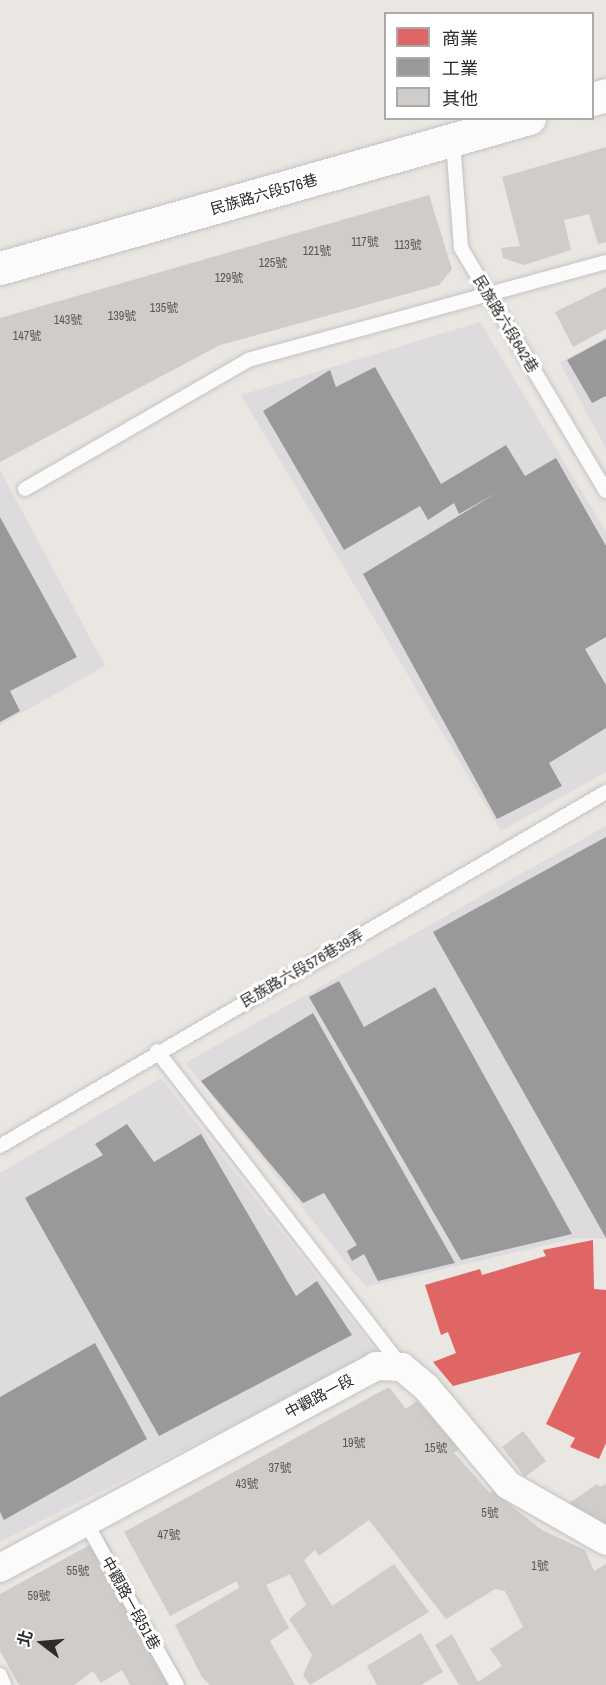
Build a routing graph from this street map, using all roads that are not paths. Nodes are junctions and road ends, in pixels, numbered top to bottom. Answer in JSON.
{"nodes":[{"id":1,"x":522,"y":120,"type":"edge"},
{"id":2,"x":453,"y":141,"type":"junction"},
{"id":3,"x":606,"y":262,"type":"edge"},
{"id":4,"x":0,"y":268,"type":"edge"},
{"id":5,"x":488,"y":295,"type":"junction"},
{"id":6,"x":25,"y":489,"type":"dead end"},
{"id":7,"x":606,"y":491,"type":"edge"},
{"id":8,"x":606,"y":792,"type":"edge"},
{"id":9,"x":157,"y":1052,"type":"junction"},
{"id":10,"x":0,"y":1146,"type":"edge"},
{"id":11,"x":402,"y":1367,"type":"junction"},
{"id":12,"x":85,"y":1521,"type":"junction"},
{"id":13,"x":606,"y":1541,"type":"edge"},
{"id":14,"x":0,"y":1568,"type":"edge"},
{"id":15,"x":0,"y":1675,"type":"edge"},
{"id":16,"x":4,"y":1685,"type":"edge"},
{"id":17,"x":177,"y":1685,"type":"edge"}],
"edges":[{"from":1,"to":2,"type":"street","name":"民族路六段576巷"},
{"from":2,"to":4,"type":"street","name":"民族路六段576巷"},
{"from":2,"to":5,"type":"lane","name":"民族路六段642巷"},
{"from":3,"to":5,"type":"lane"},
{"from":5,"to":6,"type":"lane"},
{"from":5,"to":7,"type":"lane","name":"民族路六段642巷"},
{"from":8,"to":9,"type":"lane","name":"民族路六段576巷39弄"},
{"from":9,"to":10,"type":"lane","name":"民族路六段576巷39弄"},
{"from":9,"to":11,"type":"lane"},
{"from":11,"to":12,"type":"street","name":"中觀路一段"},
{"from":11,"to":13,"type":"street"},
{"from":12,"to":14,"type":"street","name":"中觀路一段"},
{"from":12,"to":17,"type":"lane","name":"中觀路一段51巷"},
{"from":15,"to":16,"type":"lane"}]}
